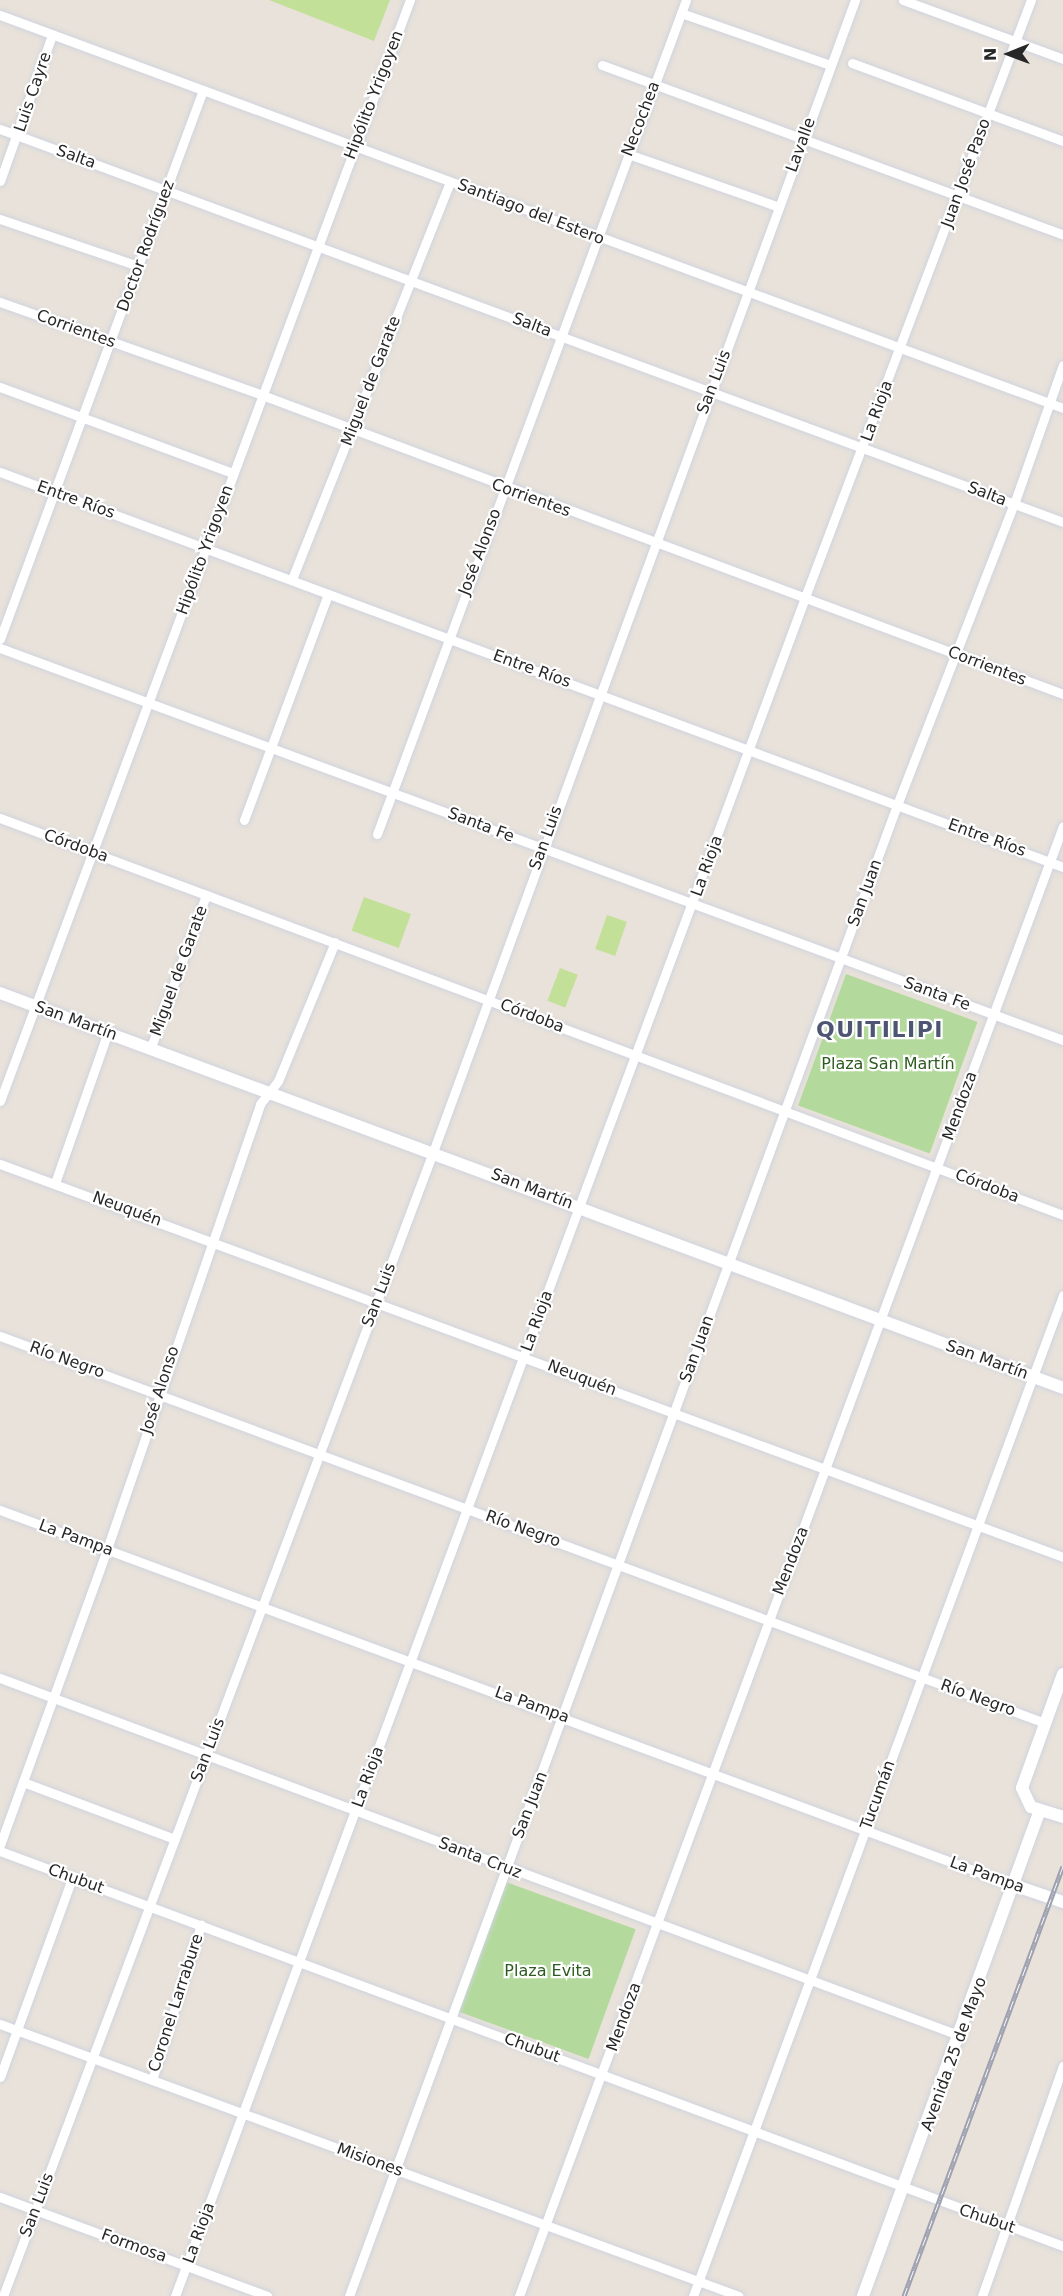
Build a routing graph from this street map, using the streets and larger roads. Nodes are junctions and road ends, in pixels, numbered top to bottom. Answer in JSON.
{"nodes":[{"id":1,"x":410,"y":0,"type":"edge"},
{"id":2,"x":686,"y":0,"type":"edge"},
{"id":3,"x":855,"y":0,"type":"edge"},
{"id":4,"x":903,"y":0,"type":"edge"},
{"id":5,"x":1031,"y":0,"type":"edge"},
{"id":6,"x":681,"y":13,"type":"junction"},
{"id":7,"x":0,"y":15,"type":"edge"},
{"id":8,"x":52,"y":35,"type":"junction"},
{"id":9,"x":1016,"y":41,"type":"junction"},
{"id":10,"x":1063,"y":59,"type":"edge"},
{"id":11,"x":852,"y":63,"type":"dead end"},
{"id":12,"x":602,"y":65,"type":"dead end"},
{"id":13,"x":830,"y":65,"type":"junction"},
{"id":14,"x":655,"y":83,"type":"junction"},
{"id":15,"x":203,"y":90,"type":"junction"},
{"id":16,"x":988,"y":112,"type":"junction"},
{"id":17,"x":0,"y":129,"type":"edge"},
{"id":18,"x":17,"y":136,"type":"junction"},
{"id":19,"x":804,"y":139,"type":"junction"},
{"id":20,"x":1063,"y":141,"type":"edge"},
{"id":21,"x":354,"y":145,"type":"junction"},
{"id":22,"x":628,"y":154,"type":"junction"},
{"id":23,"x":0,"y":181,"type":"edge"},
{"id":24,"x":450,"y":182,"type":"junction"},
{"id":25,"x":167,"y":190,"type":"junction"},
{"id":26,"x":958,"y":194,"type":"junction"},
{"id":27,"x":779,"y":207,"type":"junction"},
{"id":28,"x":0,"y":219,"type":"edge"},
{"id":29,"x":1063,"y":235,"type":"edge"},
{"id":30,"x":597,"y":237,"type":"junction"},
{"id":31,"x":318,"y":245,"type":"junction"},
{"id":32,"x":138,"y":266,"type":"junction"},
{"id":33,"x":411,"y":279,"type":"junction"},
{"id":34,"x":748,"y":291,"type":"junction"},
{"id":35,"x":0,"y":302,"type":"edge"},
{"id":36,"x":561,"y":336,"type":"junction"},
{"id":37,"x":111,"y":341,"type":"junction"},
{"id":38,"x":901,"y":347,"type":"junction"},
{"id":39,"x":1063,"y":365,"type":"edge"},
{"id":40,"x":0,"y":387,"type":"edge"},
{"id":41,"x":710,"y":391,"type":"junction"},
{"id":42,"x":262,"y":395,"type":"junction"},
{"id":43,"x":1049,"y":403,"type":"junction"},
{"id":44,"x":1063,"y":408,"type":"edge"},
{"id":45,"x":82,"y":417,"type":"junction"},
{"id":46,"x":352,"y":431,"type":"junction"},
{"id":47,"x":864,"y":447,"type":"junction"},
{"id":48,"x":0,"y":472,"type":"edge"},
{"id":49,"x":233,"y":473,"type":"junction"},
{"id":50,"x":504,"y":488,"type":"junction"},
{"id":51,"x":55,"y":492,"type":"junction"},
{"id":52,"x":1014,"y":504,"type":"junction"},
{"id":53,"x":1063,"y":522,"type":"edge"},
{"id":54,"x":654,"y":542,"type":"junction"},
{"id":55,"x":206,"y":549,"type":"junction"},
{"id":56,"x":292,"y":579,"type":"junction"},
{"id":57,"x":328,"y":594,"type":"junction"},
{"id":58,"x":805,"y":597,"type":"junction"},
{"id":59,"x":448,"y":638,"type":"junction"},
{"id":60,"x":0,"y":639,"type":"edge"},
{"id":61,"x":0,"y":648,"type":"edge"},
{"id":62,"x":956,"y":654,"type":"junction"},
{"id":63,"x":599,"y":694,"type":"junction"},
{"id":64,"x":1063,"y":694,"type":"edge"},
{"id":65,"x":147,"y":702,"type":"junction"},
{"id":66,"x":268,"y":747,"type":"junction"},
{"id":67,"x":750,"y":749,"type":"junction"},
{"id":68,"x":393,"y":791,"type":"junction"},
{"id":69,"x":897,"y":805,"type":"junction"},
{"id":70,"x":0,"y":818,"type":"edge"},
{"id":71,"x":244,"y":820,"type":"dead end"},
{"id":72,"x":1063,"y":826,"type":"edge"},
{"id":73,"x":377,"y":834,"type":"dead end"},
{"id":74,"x":542,"y":848,"type":"junction"},
{"id":75,"x":92,"y":852,"type":"junction"},
{"id":76,"x":1050,"y":862,"type":"junction"},
{"id":77,"x":1063,"y":867,"type":"edge"},
{"id":78,"x":206,"y":895,"type":"junction"},
{"id":79,"x":693,"y":904,"type":"junction"},
{"id":80,"x":335,"y":942,"type":"junction"},
{"id":81,"x":841,"y":959,"type":"junction"},
{"id":82,"x":0,"y":993,"type":"edge"},
{"id":83,"x":487,"y":999,"type":"junction"},
{"id":84,"x":34,"y":1006,"type":"junction"},
{"id":85,"x":994,"y":1015,"type":"junction"},
{"id":86,"x":108,"y":1032,"type":"junction"},
{"id":87,"x":1063,"y":1040,"type":"edge"},
{"id":88,"x":151,"y":1047,"type":"junction"},
{"id":89,"x":637,"y":1056,"type":"junction"},
{"id":90,"x":270,"y":1091,"type":"junction"},
{"id":91,"x":0,"y":1101,"type":"edge"},
{"id":92,"x":785,"y":1111,"type":"junction"},
{"id":93,"x":433,"y":1152,"type":"junction"},
{"id":94,"x":0,"y":1164,"type":"edge"},
{"id":95,"x":937,"y":1168,"type":"junction"},
{"id":96,"x":55,"y":1183,"type":"junction"},
{"id":97,"x":580,"y":1208,"type":"junction"},
{"id":98,"x":1063,"y":1215,"type":"edge"},
{"id":99,"x":211,"y":1239,"type":"junction"},
{"id":100,"x":730,"y":1262,"type":"junction"},
{"id":101,"x":1063,"y":1295,"type":"edge"},
{"id":102,"x":377,"y":1302,"type":"junction"},
{"id":103,"x":881,"y":1320,"type":"junction"},
{"id":104,"x":0,"y":1336,"type":"edge"},
{"id":105,"x":525,"y":1356,"type":"junction"},
{"id":106,"x":1032,"y":1377,"type":"junction"},
{"id":107,"x":1063,"y":1388,"type":"edge"},
{"id":108,"x":159,"y":1392,"type":"junction"},
{"id":109,"x":673,"y":1413,"type":"junction"},
{"id":110,"x":319,"y":1456,"type":"junction"},
{"id":111,"x":826,"y":1469,"type":"junction"},
{"id":112,"x":468,"y":1509,"type":"junction"},
{"id":113,"x":0,"y":1510,"type":"edge"},
{"id":114,"x":978,"y":1525,"type":"junction"},
{"id":115,"x":107,"y":1550,"type":"junction"},
{"id":116,"x":1063,"y":1557,"type":"edge"},
{"id":117,"x":620,"y":1566,"type":"junction"},
{"id":118,"x":262,"y":1606,"type":"junction"},
{"id":119,"x":768,"y":1621,"type":"junction"},
{"id":120,"x":411,"y":1660,"type":"junction"},
{"id":121,"x":1063,"y":1674,"type":"edge"},
{"id":122,"x":922,"y":1677,"type":"junction"},
{"id":123,"x":0,"y":1678,"type":"edge"},
{"id":124,"x":53,"y":1699,"type":"junction"},
{"id":125,"x":563,"y":1716,"type":"junction"},
{"id":126,"x":1045,"y":1723,"type":"junction"},
{"id":127,"x":205,"y":1758,"type":"junction"},
{"id":128,"x":711,"y":1771,"type":"junction"},
{"id":129,"x":23,"y":1782,"type":"junction"},
{"id":130,"x":1040,"y":1810,"type":"junction"},
{"id":131,"x":356,"y":1811,"type":"junction"},
{"id":132,"x":1063,"y":1817,"type":"edge"},
{"id":133,"x":865,"y":1830,"type":"junction"},
{"id":134,"x":175,"y":1839,"type":"junction"},
{"id":135,"x":0,"y":1845,"type":"edge"},
{"id":136,"x":0,"y":1851,"type":"edge"},
{"id":137,"x":506,"y":1868,"type":"junction"},
{"id":138,"x":72,"y":1878,"type":"junction"},
{"id":139,"x":1016,"y":1886,"type":"junction"},
{"id":140,"x":1063,"y":1902,"type":"edge"},
{"id":141,"x":149,"y":1906,"type":"junction"},
{"id":142,"x":658,"y":1923,"type":"junction"},
{"id":143,"x":201,"y":1925,"type":"junction"},
{"id":144,"x":299,"y":1962,"type":"junction"},
{"id":145,"x":810,"y":1980,"type":"junction"},
{"id":146,"x":449,"y":2018,"type":"junction"},
{"id":147,"x":0,"y":2024,"type":"edge"},
{"id":148,"x":17,"y":2031,"type":"junction"},
{"id":149,"x":961,"y":2036,"type":"junction"},
{"id":150,"x":92,"y":2058,"type":"junction"},
{"id":151,"x":1062,"y":2070,"type":"edge"},
{"id":152,"x":603,"y":2075,"type":"junction"},
{"id":153,"x":0,"y":2077,"type":"edge"},
{"id":154,"x":152,"y":2080,"type":"junction"},
{"id":155,"x":243,"y":2114,"type":"junction"},
{"id":156,"x":754,"y":2131,"type":"junction"},
{"id":157,"x":394,"y":2169,"type":"junction"},
{"id":158,"x":904,"y":2187,"type":"junction"},
{"id":159,"x":0,"y":2197,"type":"edge"},
{"id":160,"x":35,"y":2210,"type":"junction"},
{"id":161,"x":546,"y":2225,"type":"junction"},
{"id":162,"x":1007,"y":2225,"type":"junction"},
{"id":163,"x":1063,"y":2246,"type":"edge"},
{"id":164,"x":186,"y":2266,"type":"junction"},
{"id":165,"x":699,"y":2281,"type":"junction"},
{"id":166,"x":3,"y":2290,"type":"edge"},
{"id":167,"x":175,"y":2296,"type":"edge"},
{"id":168,"x":267,"y":2296,"type":"edge"},
{"id":169,"x":349,"y":2296,"type":"edge"},
{"id":170,"x":519,"y":2296,"type":"edge"},
{"id":171,"x":693,"y":2296,"type":"edge"},
{"id":172,"x":739,"y":2296,"type":"edge"},
{"id":173,"x":863,"y":2296,"type":"edge"},
{"id":174,"x":982,"y":2296,"type":"edge"}],
"edges":[{"from":1,"to":21,"type":"street","name":"Hipólito Yrigoyen"},
{"from":2,"to":6,"type":"street","name":"Necochea"},
{"from":3,"to":13,"type":"street","name":"Lavalle"},
{"from":4,"to":9,"type":"street"},
{"from":5,"to":9,"type":"street","name":"Juan José Paso"},
{"from":6,"to":13,"type":"street"},
{"from":6,"to":14,"type":"street","name":"Necochea"},
{"from":7,"to":8,"type":"street","name":"Santiago del Estero"},
{"from":8,"to":15,"type":"street","name":"Santiago del Estero"},
{"from":8,"to":18,"type":"street","name":"Luis Cayre"},
{"from":9,"to":10,"type":"street"},
{"from":9,"to":16,"type":"street","name":"Juan José Paso"},
{"from":11,"to":16,"type":"street"},
{"from":12,"to":14,"type":"street"},
{"from":13,"to":19,"type":"street","name":"Lavalle"},
{"from":14,"to":19,"type":"street"},
{"from":14,"to":22,"type":"street","name":"Necochea"},
{"from":15,"to":21,"type":"street","name":"Santiago del Estero"},
{"from":15,"to":25,"type":"street","name":"Doctor Rodríguez"},
{"from":16,"to":20,"type":"street"},
{"from":16,"to":26,"type":"street","name":"Juan José Paso"},
{"from":17,"to":18,"type":"street","name":"Salta"},
{"from":18,"to":23,"type":"street","name":"Luis Cayre"},
{"from":18,"to":25,"type":"street","name":"Salta"},
{"from":19,"to":26,"type":"street"},
{"from":19,"to":27,"type":"street","name":"Lavalle"},
{"from":21,"to":24,"type":"street","name":"Santiago del Estero"},
{"from":21,"to":31,"type":"street","name":"Hipólito Yrigoyen"},
{"from":22,"to":27,"type":"street"},
{"from":22,"to":30,"type":"street","name":"Necochea"},
{"from":24,"to":30,"type":"street","name":"Santiago del Estero"},
{"from":24,"to":33,"type":"street","name":"Miguel de Garate"},
{"from":25,"to":31,"type":"street","name":"Salta"},
{"from":25,"to":32,"type":"street","name":"Doctor Rodríguez"},
{"from":26,"to":29,"type":"street"},
{"from":26,"to":38,"type":"street","name":"Juan José Paso"},
{"from":27,"to":34,"type":"street","name":"Lavalle"},
{"from":28,"to":32,"type":"street"},
{"from":30,"to":34,"type":"street","name":"Santiago del Estero"},
{"from":30,"to":36,"type":"street","name":"José Alonso"},
{"from":31,"to":33,"type":"street","name":"Salta"},
{"from":31,"to":42,"type":"street","name":"Hipólito Yrigoyen"},
{"from":32,"to":37,"type":"street","name":"Doctor Rodríguez"},
{"from":33,"to":36,"type":"street","name":"Salta"},
{"from":33,"to":46,"type":"street","name":"Miguel de Garate"},
{"from":34,"to":38,"type":"street","name":"Santiago del Estero"},
{"from":34,"to":41,"type":"street","name":"San Luis"},
{"from":35,"to":37,"type":"street","name":"Corrientes"},
{"from":36,"to":41,"type":"street","name":"Salta"},
{"from":36,"to":50,"type":"street","name":"José Alonso"},
{"from":37,"to":42,"type":"street","name":"Corrientes"},
{"from":37,"to":45,"type":"street","name":"Doctor Rodríguez"},
{"from":38,"to":43,"type":"street","name":"Santiago del Estero"},
{"from":38,"to":47,"type":"street","name":"La Rioja"},
{"from":39,"to":43,"type":"street","name":"San Juan"},
{"from":40,"to":45,"type":"street"},
{"from":41,"to":47,"type":"street","name":"Salta"},
{"from":41,"to":54,"type":"street","name":"San Luis"},
{"from":42,"to":46,"type":"street","name":"Corrientes"},
{"from":42,"to":49,"type":"street","name":"Hipólito Yrigoyen"},
{"from":43,"to":44,"type":"street","name":"Santiago del Estero"},
{"from":43,"to":52,"type":"street","name":"San Juan"},
{"from":45,"to":49,"type":"street"},
{"from":45,"to":51,"type":"street","name":"Doctor Rodríguez"},
{"from":46,"to":50,"type":"street","name":"Corrientes"},
{"from":46,"to":56,"type":"street","name":"Miguel de Garate"},
{"from":47,"to":52,"type":"street","name":"Salta"},
{"from":47,"to":58,"type":"street","name":"La Rioja"},
{"from":48,"to":51,"type":"street","name":"Entre Ríos"},
{"from":49,"to":55,"type":"street","name":"Hipólito Yrigoyen"},
{"from":50,"to":54,"type":"street","name":"Corrientes"},
{"from":50,"to":59,"type":"street","name":"José Alonso"},
{"from":51,"to":55,"type":"street","name":"Entre Ríos"},
{"from":51,"to":60,"type":"street","name":"Doctor Rodríguez"},
{"from":52,"to":53,"type":"street","name":"Salta"},
{"from":52,"to":62,"type":"street","name":"San Juan"},
{"from":54,"to":58,"type":"street","name":"Corrientes"},
{"from":54,"to":63,"type":"street","name":"San Luis"},
{"from":55,"to":56,"type":"street","name":"Entre Ríos"},
{"from":55,"to":65,"type":"street","name":"Hipólito Yrigoyen"},
{"from":56,"to":57,"type":"street","name":"Entre Ríos"},
{"from":57,"to":59,"type":"street","name":"Entre Ríos"},
{"from":57,"to":66,"type":"street"},
{"from":58,"to":62,"type":"street","name":"Corrientes"},
{"from":58,"to":67,"type":"street","name":"La Rioja"},
{"from":59,"to":63,"type":"street","name":"Entre Ríos"},
{"from":59,"to":68,"type":"street","name":"José Alonso"},
{"from":61,"to":65,"type":"street","name":"Santa Fe"},
{"from":62,"to":64,"type":"street","name":"Corrientes"},
{"from":62,"to":69,"type":"street","name":"San Juan"},
{"from":63,"to":67,"type":"street","name":"Entre Ríos"},
{"from":63,"to":74,"type":"street","name":"San Luis"},
{"from":65,"to":66,"type":"street","name":"Santa Fe"},
{"from":65,"to":75,"type":"street","name":"Hipólito Yrigoyen"},
{"from":66,"to":68,"type":"street","name":"Santa Fe"},
{"from":66,"to":71,"type":"street"},
{"from":67,"to":69,"type":"street","name":"Entre Ríos"},
{"from":67,"to":79,"type":"street","name":"La Rioja"},
{"from":68,"to":73,"type":"street","name":"José Alonso"},
{"from":68,"to":74,"type":"street","name":"Santa Fe"},
{"from":69,"to":76,"type":"street","name":"Entre Ríos"},
{"from":69,"to":81,"type":"street","name":"San Juan"},
{"from":70,"to":75,"type":"street","name":"Córdoba"},
{"from":72,"to":76,"type":"street","name":"Mendoza"},
{"from":74,"to":79,"type":"street","name":"Santa Fe"},
{"from":74,"to":83,"type":"street","name":"San Luis"},
{"from":75,"to":78,"type":"street","name":"Córdoba"},
{"from":75,"to":84,"type":"street","name":"Hipólito Yrigoyen"},
{"from":76,"to":77,"type":"street","name":"Entre Ríos"},
{"from":76,"to":85,"type":"street","name":"Mendoza"},
{"from":78,"to":80,"type":"street","name":"Córdoba"},
{"from":78,"to":88,"type":"street","name":"Miguel de Garate"},
{"from":79,"to":81,"type":"street","name":"Santa Fe"},
{"from":79,"to":89,"type":"street","name":"La Rioja"},
{"from":80,"to":83,"type":"street","name":"Córdoba"},
{"from":80,"to":90,"type":"street","name":"José Alonso"},
{"from":81,"to":85,"type":"street","name":"Santa Fe"},
{"from":81,"to":92,"type":"street","name":"San Juan"},
{"from":82,"to":84,"type":"street","name":"San Martín"},
{"from":83,"to":89,"type":"street","name":"Córdoba"},
{"from":83,"to":93,"type":"street","name":"San Luis"},
{"from":84,"to":86,"type":"street","name":"San Martín"},
{"from":84,"to":91,"type":"street","name":"Hipólito Yrigoyen"},
{"from":85,"to":87,"type":"street","name":"Santa Fe"},
{"from":85,"to":95,"type":"street","name":"Mendoza"},
{"from":86,"to":88,"type":"street","name":"San Martín"},
{"from":86,"to":96,"type":"street"},
{"from":88,"to":90,"type":"street","name":"San Martín"},
{"from":89,"to":92,"type":"street","name":"Córdoba"},
{"from":89,"to":97,"type":"street","name":"La Rioja"},
{"from":90,"to":93,"type":"street","name":"San Martín"},
{"from":90,"to":99,"type":"street","name":"José Alonso"},
{"from":92,"to":95,"type":"street","name":"Córdoba"},
{"from":92,"to":100,"type":"street","name":"San Juan"},
{"from":93,"to":97,"type":"street","name":"San Martín"},
{"from":93,"to":102,"type":"street","name":"San Luis"},
{"from":94,"to":96,"type":"street","name":"Neuquén"},
{"from":95,"to":98,"type":"street","name":"Córdoba"},
{"from":95,"to":103,"type":"street","name":"Mendoza"},
{"from":96,"to":99,"type":"street","name":"Neuquén"},
{"from":97,"to":100,"type":"street","name":"San Martín"},
{"from":97,"to":105,"type":"street","name":"La Rioja"},
{"from":99,"to":102,"type":"street","name":"Neuquén"},
{"from":99,"to":108,"type":"street","name":"José Alonso"},
{"from":100,"to":103,"type":"street","name":"San Martín"},
{"from":100,"to":109,"type":"street","name":"San Juan"},
{"from":101,"to":106,"type":"street","name":"Tucumán"},
{"from":102,"to":105,"type":"street","name":"Neuquén"},
{"from":102,"to":110,"type":"street","name":"San Luis"},
{"from":103,"to":106,"type":"street","name":"San Martín"},
{"from":103,"to":111,"type":"street","name":"Mendoza"},
{"from":104,"to":108,"type":"street","name":"Río Negro"},
{"from":105,"to":109,"type":"street","name":"Neuquén"},
{"from":105,"to":112,"type":"street","name":"La Rioja"},
{"from":106,"to":107,"type":"street","name":"San Martín"},
{"from":106,"to":114,"type":"street","name":"Tucumán"},
{"from":108,"to":110,"type":"street","name":"Río Negro"},
{"from":108,"to":115,"type":"street","name":"José Alonso"},
{"from":109,"to":111,"type":"street","name":"Neuquén"},
{"from":109,"to":117,"type":"street","name":"San Juan"},
{"from":110,"to":112,"type":"street","name":"Río Negro"},
{"from":110,"to":118,"type":"street","name":"San Luis"},
{"from":111,"to":114,"type":"street","name":"Neuquén"},
{"from":111,"to":119,"type":"street","name":"Mendoza"},
{"from":112,"to":117,"type":"street","name":"Río Negro"},
{"from":112,"to":120,"type":"street","name":"La Rioja"},
{"from":113,"to":115,"type":"street","name":"La Pampa"},
{"from":114,"to":116,"type":"street","name":"Neuquén"},
{"from":114,"to":122,"type":"street","name":"Tucumán"},
{"from":115,"to":118,"type":"street","name":"La Pampa"},
{"from":115,"to":124,"type":"street","name":"José Alonso"},
{"from":117,"to":119,"type":"street","name":"Río Negro"},
{"from":117,"to":125,"type":"street","name":"San Juan"},
{"from":118,"to":120,"type":"street","name":"La Pampa"},
{"from":118,"to":127,"type":"street","name":"San Luis"},
{"from":119,"to":122,"type":"street","name":"Río Negro"},
{"from":119,"to":128,"type":"street","name":"Mendoza"},
{"from":120,"to":125,"type":"street","name":"La Pampa"},
{"from":120,"to":131,"type":"street","name":"La Rioja"},
{"from":121,"to":126,"type":"street"},
{"from":122,"to":126,"type":"street","name":"Río Negro"},
{"from":122,"to":133,"type":"street","name":"Tucumán"},
{"from":123,"to":124,"type":"street","name":"Santa Cruz"},
{"from":124,"to":127,"type":"street","name":"Santa Cruz"},
{"from":124,"to":129,"type":"street","name":"José Alonso"},
{"from":125,"to":128,"type":"street","name":"La Pampa"},
{"from":125,"to":137,"type":"street","name":"San Juan"},
{"from":126,"to":130,"type":"street"},
{"from":127,"to":131,"type":"street","name":"Santa Cruz"},
{"from":127,"to":134,"type":"street","name":"San Luis"},
{"from":128,"to":133,"type":"street","name":"La Pampa"},
{"from":128,"to":142,"type":"street","name":"Mendoza"},
{"from":129,"to":134,"type":"street"},
{"from":129,"to":135,"type":"street","name":"José Alonso"},
{"from":130,"to":132,"type":"street"},
{"from":130,"to":139,"type":"street","name":"Avenida 25 de Mayo"},
{"from":131,"to":137,"type":"street","name":"Santa Cruz"},
{"from":131,"to":144,"type":"street","name":"La Rioja"},
{"from":133,"to":139,"type":"street","name":"La Pampa"},
{"from":133,"to":145,"type":"street","name":"Tucumán"},
{"from":134,"to":141,"type":"street","name":"San Luis"},
{"from":136,"to":138,"type":"street","name":"Chubut"},
{"from":137,"to":142,"type":"street","name":"Santa Cruz"},
{"from":137,"to":146,"type":"street","name":"San Juan"},
{"from":138,"to":141,"type":"street","name":"Chubut"},
{"from":138,"to":148,"type":"street"},
{"from":139,"to":140,"type":"street","name":"La Pampa"},
{"from":139,"to":149,"type":"street","name":"Avenida 25 de Mayo"},
{"from":141,"to":143,"type":"street","name":"Chubut"},
{"from":141,"to":150,"type":"street","name":"San Luis"},
{"from":142,"to":145,"type":"street","name":"Santa Cruz"},
{"from":142,"to":152,"type":"street","name":"Mendoza"},
{"from":143,"to":144,"type":"street","name":"Chubut"},
{"from":143,"to":154,"type":"street","name":"Coronel Larrabure"},
{"from":144,"to":146,"type":"street","name":"Chubut"},
{"from":144,"to":155,"type":"street","name":"La Rioja"},
{"from":145,"to":149,"type":"street","name":"Santa Cruz"},
{"from":145,"to":156,"type":"street","name":"Tucumán"},
{"from":146,"to":152,"type":"street","name":"Chubut"},
{"from":146,"to":157,"type":"street","name":"San Juan"},
{"from":147,"to":148,"type":"street","name":"Misiones"},
{"from":148,"to":150,"type":"street","name":"Misiones"},
{"from":148,"to":153,"type":"street"},
{"from":149,"to":158,"type":"street","name":"Avenida 25 de Mayo"},
{"from":150,"to":154,"type":"street","name":"Misiones"},
{"from":150,"to":160,"type":"street","name":"San Luis"},
{"from":151,"to":162,"type":"street"},
{"from":152,"to":156,"type":"street","name":"Chubut"},
{"from":152,"to":161,"type":"street","name":"Mendoza"},
{"from":154,"to":155,"type":"street","name":"Misiones"},
{"from":155,"to":157,"type":"street","name":"Misiones"},
{"from":155,"to":164,"type":"street","name":"La Rioja"},
{"from":156,"to":158,"type":"street","name":"Chubut"},
{"from":156,"to":165,"type":"street","name":"Tucumán"},
{"from":157,"to":161,"type":"street","name":"Misiones"},
{"from":157,"to":169,"type":"street","name":"San Juan"},
{"from":158,"to":162,"type":"street","name":"Chubut"},
{"from":158,"to":173,"type":"street","name":"Avenida 25 de Mayo"},
{"from":159,"to":160,"type":"street","name":"Formosa"},
{"from":160,"to":164,"type":"street","name":"Formosa"},
{"from":160,"to":166,"type":"street","name":"San Luis"},
{"from":161,"to":165,"type":"street","name":"Misiones"},
{"from":161,"to":170,"type":"street","name":"Mendoza"},
{"from":162,"to":163,"type":"street","name":"Chubut"},
{"from":162,"to":174,"type":"street"},
{"from":164,"to":167,"type":"street","name":"La Rioja"},
{"from":164,"to":168,"type":"street","name":"Formosa"},
{"from":165,"to":171,"type":"street","name":"Tucumán"},
{"from":165,"to":172,"type":"street","name":"Misiones"}]}
